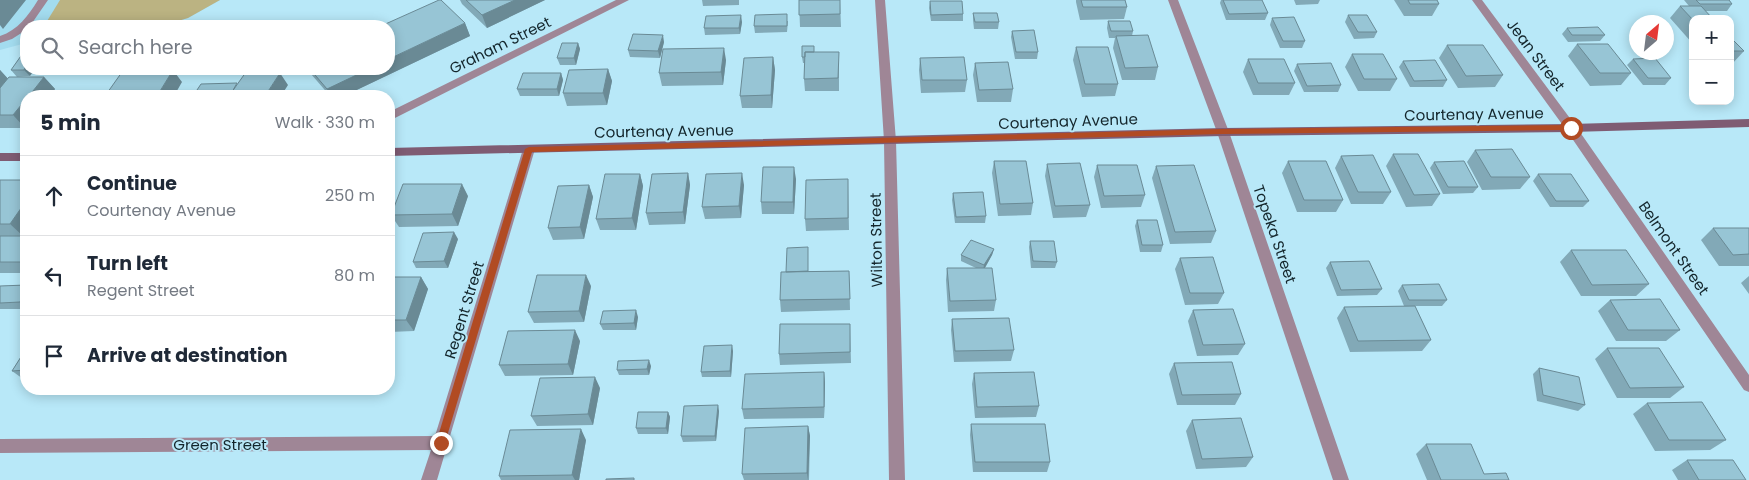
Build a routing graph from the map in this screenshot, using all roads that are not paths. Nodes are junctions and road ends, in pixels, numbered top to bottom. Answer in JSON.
{"nodes":[{"id":1,"x":43,"y":0,"type":"edge"},
{"id":2,"x":624,"y":0,"type":"edge"},
{"id":3,"x":880,"y":0,"type":"edge"},
{"id":4,"x":1174,"y":0,"type":"edge"},
{"id":5,"x":1477,"y":0,"type":"edge"},
{"id":6,"x":29,"y":20,"type":"edge"},
{"id":7,"x":20,"y":31,"type":"edge"},
{"id":8,"x":0,"y":40,"type":"edge"},
{"id":9,"x":395,"y":114,"type":"edge"},
{"id":10,"x":1749,"y":123,"type":"edge"},
{"id":11,"x":1571,"y":128,"type":"junction"},
{"id":12,"x":1223,"y":132,"type":"junction"},
{"id":13,"x":890,"y":141,"type":"junction"},
{"id":14,"x":529,"y":149,"type":"junction"},
{"id":15,"x":395,"y":152,"type":"edge"},
{"id":16,"x":0,"y":157,"type":"edge"},
{"id":17,"x":20,"y":157,"type":"edge"},
{"id":18,"x":1749,"y":386,"type":"edge"},
{"id":19,"x":441,"y":443,"type":"junction"},
{"id":20,"x":0,"y":446,"type":"edge"},
{"id":21,"x":429,"y":480,"type":"edge"},
{"id":22,"x":897,"y":480,"type":"edge"},
{"id":23,"x":1341,"y":480,"type":"edge"}],
"edges":[{"from":1,"to":6,"type":"street"},
{"from":2,"to":9,"type":"street","name":"Graham Street"},
{"from":3,"to":13,"type":"street","name":"Wilton Street"},
{"from":4,"to":12,"type":"street","name":"Topeka Street"},
{"from":5,"to":11,"type":"street","name":"Jean Street"},
{"from":7,"to":8,"type":"street"},
{"from":10,"to":11,"type":"street","name":"Courtenay Avenue"},
{"from":11,"to":12,"type":"street","name":"Courtenay Avenue"},
{"from":11,"to":18,"type":"street","name":"Belmont Street"},
{"from":12,"to":13,"type":"street","name":"Courtenay Avenue"},
{"from":12,"to":23,"type":"street","name":"Topeka Street"},
{"from":13,"to":14,"type":"street","name":"Courtenay Avenue"},
{"from":13,"to":22,"type":"street","name":"Wilton Street"},
{"from":14,"to":15,"type":"street","name":"Courtenay Avenue"},
{"from":14,"to":19,"type":"street","name":"Regent Street"},
{"from":16,"to":17,"type":"street"},
{"from":19,"to":20,"type":"street","name":"Green Street"},
{"from":19,"to":21,"type":"street","name":"Regent Street"}]}
